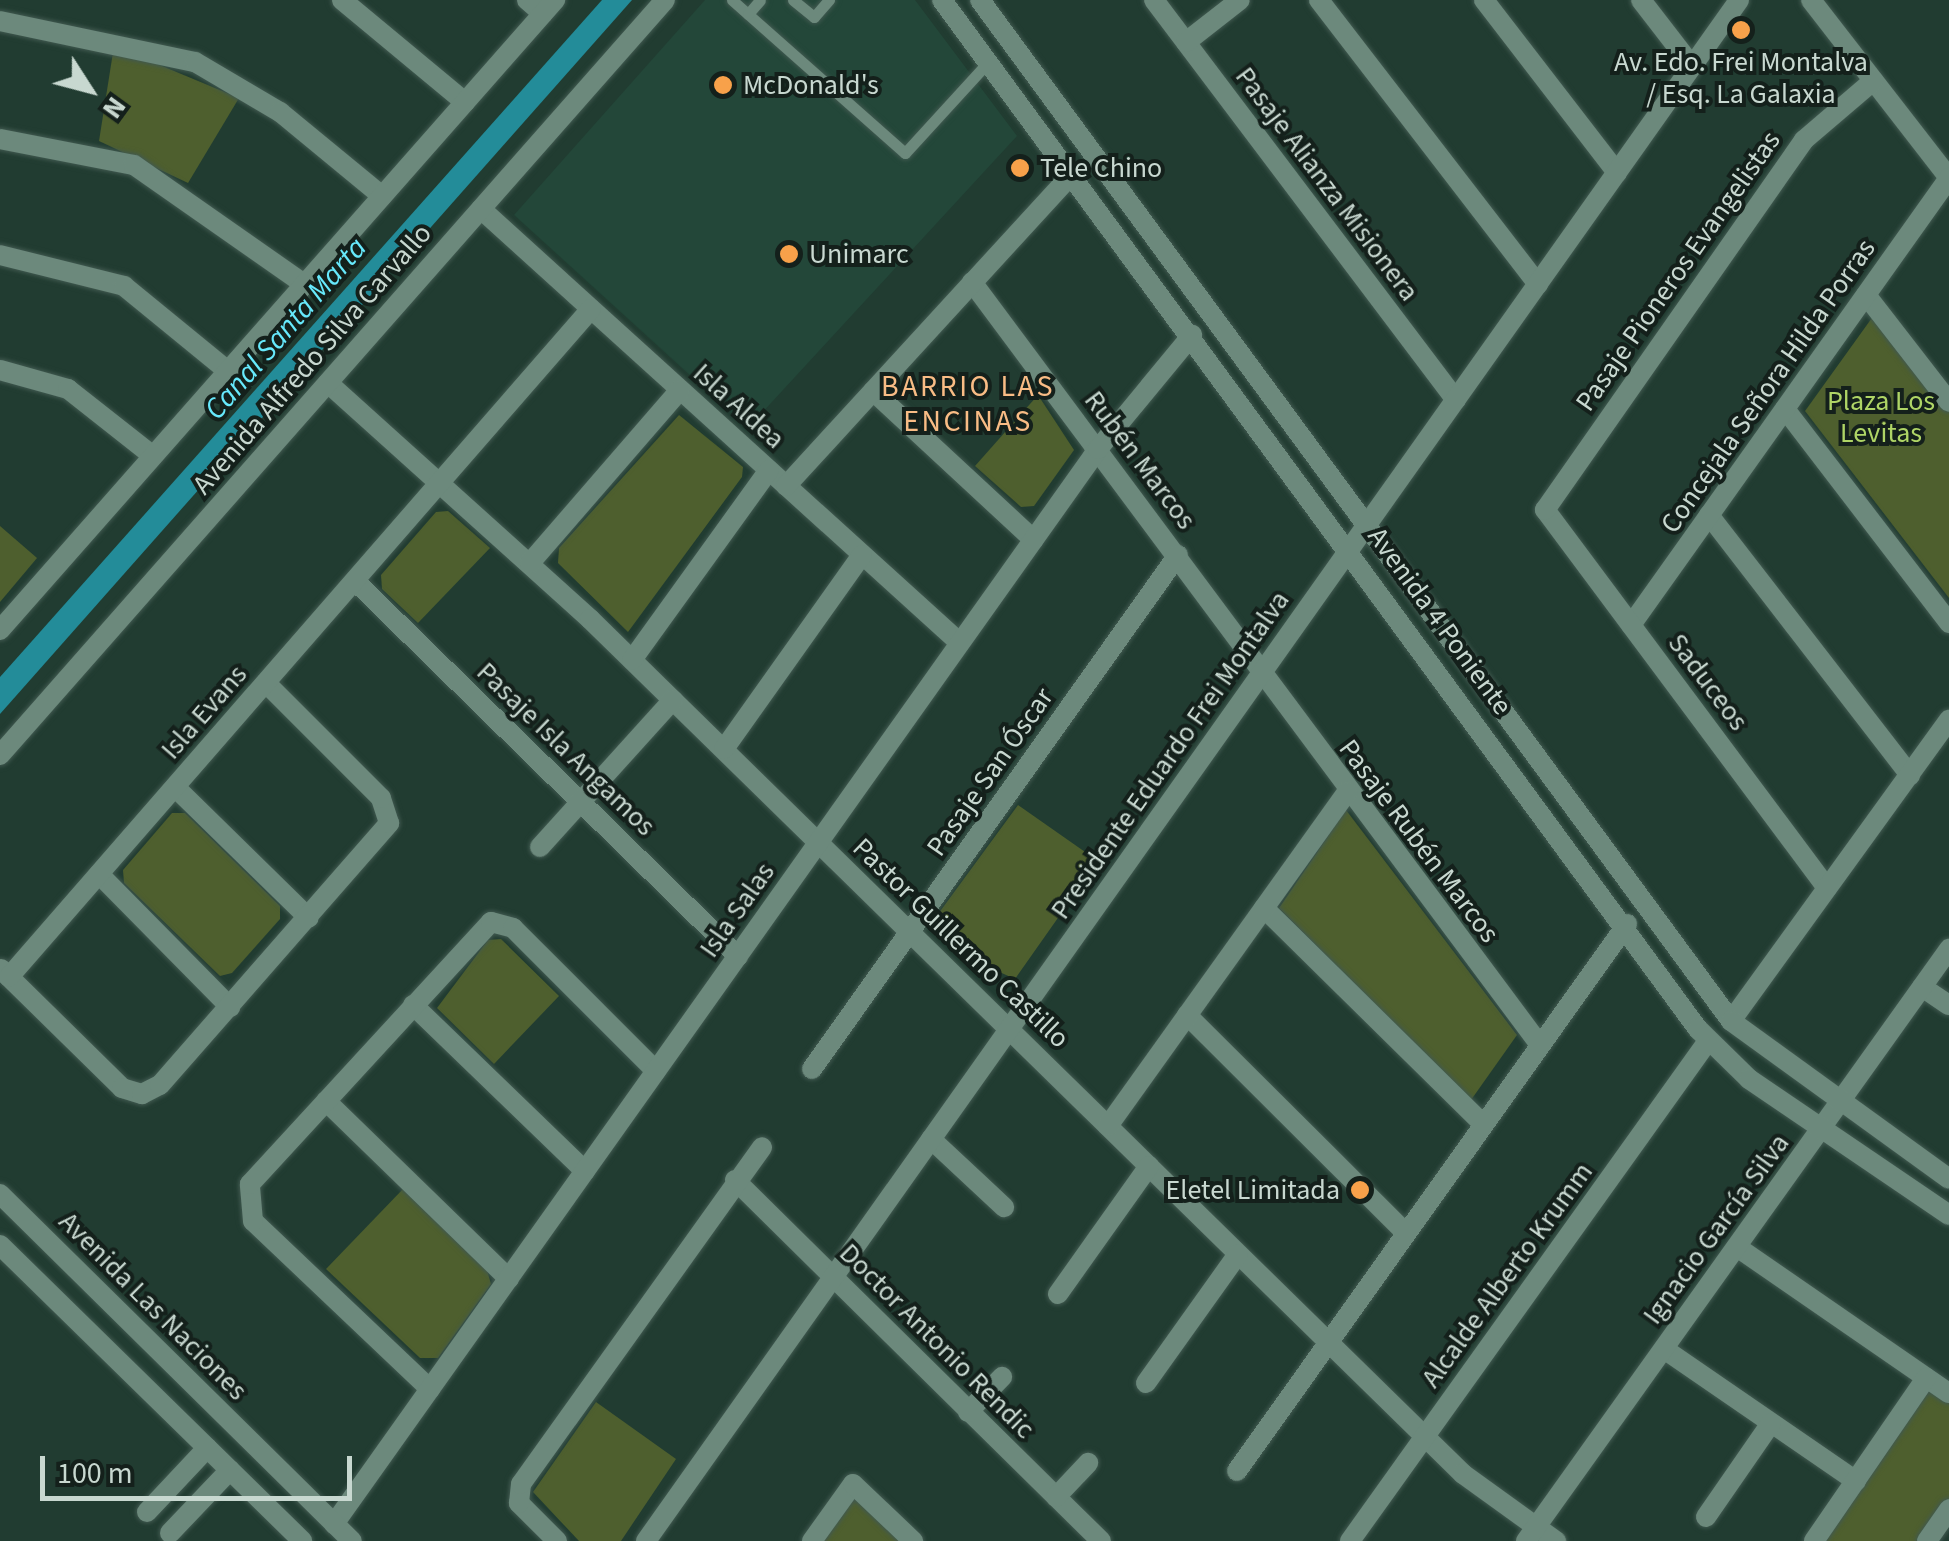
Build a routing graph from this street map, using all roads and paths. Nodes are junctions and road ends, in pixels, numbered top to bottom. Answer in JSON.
{"nodes":[{"id":1,"x":342,"y":0,"type":"edge"},
{"id":2,"x":665,"y":0,"type":"edge"},
{"id":3,"x":732,"y":0,"type":"edge"},
{"id":4,"x":760,"y":0,"type":"edge"},
{"id":5,"x":793,"y":0,"type":"edge"},
{"id":6,"x":829,"y":0,"type":"edge"},
{"id":7,"x":942,"y":0,"type":"edge"},
{"id":8,"x":980,"y":0,"type":"edge"},
{"id":9,"x":1154,"y":0,"type":"edge"},
{"id":10,"x":1240,"y":0,"type":"edge"},
{"id":11,"x":1320,"y":0,"type":"edge"},
{"id":12,"x":1484,"y":0,"type":"edge"},
{"id":13,"x":1641,"y":0,"type":"edge"},
{"id":14,"x":1739,"y":0,"type":"edge"},
{"id":15,"x":1812,"y":0,"type":"edge"},
{"id":16,"x":542,"y":5,"type":"edge"},
{"id":17,"x":748,"y":14,"type":"junction"},
{"id":18,"x":0,"y":21,"type":"edge"},
{"id":19,"x":1186,"y":42,"type":"junction"},
{"id":20,"x":988,"y":62,"type":"junction"},
{"id":21,"x":1692,"y":66,"type":"junction"},
{"id":22,"x":1873,"y":80,"type":"junction"},
{"id":23,"x":465,"y":102,"type":"junction"},
{"id":24,"x":0,"y":139,"type":"edge"},
{"id":25,"x":1617,"y":173,"type":"junction"},
{"id":26,"x":1072,"y":174,"type":"junction"},
{"id":27,"x":1949,"y":178,"type":"edge"},
{"id":28,"x":382,"y":196,"type":"junction"},
{"id":29,"x":481,"y":209,"type":"junction"},
{"id":30,"x":0,"y":255,"type":"edge"},
{"id":31,"x":972,"y":282,"type":"junction"},
{"id":32,"x":304,"y":284,"type":"junction"},
{"id":33,"x":1538,"y":284,"type":"junction"},
{"id":34,"x":1866,"y":294,"type":"junction"},
{"id":35,"x":591,"y":308,"type":"junction"},
{"id":36,"x":1192,"y":335,"type":"junction"},
{"id":37,"x":0,"y":370,"type":"edge"},
{"id":38,"x":228,"y":371,"type":"junction"},
{"id":39,"x":328,"y":383,"type":"junction"},
{"id":40,"x":680,"y":390,"type":"junction"},
{"id":41,"x":873,"y":391,"type":"junction"},
{"id":42,"x":1456,"y":400,"type":"junction"},
{"id":43,"x":1949,"y":402,"type":"edge"},
{"id":44,"x":1785,"y":409,"type":"junction"},
{"id":45,"x":1098,"y":449,"type":"junction"},
{"id":46,"x":153,"y":456,"type":"junction"},
{"id":47,"x":769,"y":470,"type":"junction"},
{"id":48,"x":441,"y":484,"type":"junction"},
{"id":49,"x":786,"y":486,"type":"junction"},
{"id":50,"x":1545,"y":510,"type":"joint"},
{"id":51,"x":1710,"y":516,"type":"junction"},
{"id":52,"x":1370,"y":521,"type":"junction"},
{"id":53,"x":1034,"y":540,"type":"junction"},
{"id":54,"x":1351,"y":548,"type":"junction"},
{"id":55,"x":862,"y":555,"type":"junction"},
{"id":56,"x":1178,"y":556,"type":"junction"},
{"id":57,"x":530,"y":562,"type":"junction"},
{"id":58,"x":356,"y":582,"type":"junction"},
{"id":59,"x":1949,"y":623,"type":"edge"},
{"id":60,"x":1631,"y":626,"type":"junction"},
{"id":61,"x":0,"y":630,"type":"edge"},
{"id":62,"x":960,"y":644,"type":"junction"},
{"id":63,"x":632,"y":660,"type":"junction"},
{"id":64,"x":1264,"y":670,"type":"junction"},
{"id":65,"x":266,"y":683,"type":"junction"},
{"id":66,"x":673,"y":700,"type":"junction"},
{"id":67,"x":1949,"y":720,"type":"edge"},
{"id":68,"x":724,"y":749,"type":"junction"},
{"id":69,"x":0,"y":755,"type":"edge"},
{"id":70,"x":1910,"y":776,"type":"junction"},
{"id":71,"x":176,"y":788,"type":"junction"},
{"id":72,"x":1347,"y":792,"type":"junction"},
{"id":73,"x":581,"y":802,"type":"junction"},
{"id":74,"x":819,"y":842,"type":"junction"},
{"id":75,"x":540,"y":847,"type":"dead end"},
{"id":76,"x":99,"y":874,"type":"junction"},
{"id":77,"x":1827,"y":888,"type":"junction"},
{"id":78,"x":1264,"y":908,"type":"junction"},
{"id":79,"x":309,"y":918,"type":"junction"},
{"id":80,"x":1628,"y":924,"type":"junction"},
{"id":81,"x":910,"y":932,"type":"junction"},
{"id":82,"x":1949,"y":949,"type":"edge"},
{"id":83,"x":738,"y":956,"type":"junction"},
{"id":84,"x":4,"y":972,"type":"edge"},
{"id":85,"x":1922,"y":987,"type":"junction"},
{"id":86,"x":413,"y":1005,"type":"junction"},
{"id":87,"x":1949,"y":1005,"type":"edge"},
{"id":88,"x":230,"y":1006,"type":"junction"},
{"id":89,"x":1188,"y":1015,"type":"junction"},
{"id":90,"x":1731,"y":1020,"type":"junction"},
{"id":91,"x":1010,"y":1029,"type":"junction"},
{"id":92,"x":1537,"y":1041,"type":"junction"},
{"id":93,"x":1708,"y":1042,"type":"junction"},
{"id":94,"x":656,"y":1070,"type":"junction"},
{"id":95,"x":812,"y":1070,"type":"dead end"},
{"id":96,"x":326,"y":1101,"type":"junction"},
{"id":97,"x":1840,"y":1104,"type":"junction"},
{"id":98,"x":1480,"y":1121,"type":"junction"},
{"id":99,"x":1108,"y":1126,"type":"junction"},
{"id":100,"x":1823,"y":1128,"type":"junction"},
{"id":101,"x":931,"y":1139,"type":"junction"},
{"id":102,"x":762,"y":1147,"type":"dead end"},
{"id":103,"x":1148,"y":1166,"type":"junction"},
{"id":104,"x":585,"y":1171,"type":"junction"},
{"id":105,"x":1949,"y":1179,"type":"edge"},
{"id":106,"x":734,"y":1180,"type":"junction"},
{"id":107,"x":0,"y":1194,"type":"edge"},
{"id":108,"x":1004,"y":1207,"type":"dead end"},
{"id":109,"x":1949,"y":1215,"type":"edge"},
{"id":110,"x":1403,"y":1230,"type":"junction"},
{"id":111,"x":0,"y":1245,"type":"edge"},
{"id":112,"x":1737,"y":1247,"type":"junction"},
{"id":113,"x":1238,"y":1254,"type":"junction"},
{"id":114,"x":508,"y":1278,"type":"junction"},
{"id":115,"x":832,"y":1280,"type":"junction"},
{"id":116,"x":1058,"y":1294,"type":"dead end"},
{"id":117,"x":1326,"y":1340,"type":"junction"},
{"id":118,"x":1664,"y":1349,"type":"junction"},
{"id":119,"x":1002,"y":1377,"type":"dead end"},
{"id":120,"x":1926,"y":1378,"type":"junction"},
{"id":121,"x":1146,"y":1383,"type":"dead end"},
{"id":122,"x":430,"y":1388,"type":"junction"},
{"id":123,"x":1949,"y":1393,"type":"edge"},
{"id":124,"x":968,"y":1412,"type":"junction"},
{"id":125,"x":1772,"y":1423,"type":"junction"},
{"id":126,"x":1425,"y":1437,"type":"junction"},
{"id":127,"x":207,"y":1448,"type":"junction"},
{"id":128,"x":1088,"y":1464,"type":"dead end"},
{"id":129,"x":230,"y":1470,"type":"junction"},
{"id":130,"x":1237,"y":1471,"type":"dead end"},
{"id":131,"x":1856,"y":1480,"type":"junction"},
{"id":132,"x":1056,"y":1497,"type":"junction"},
{"id":133,"x":1949,"y":1509,"type":"edge"},
{"id":134,"x":147,"y":1512,"type":"dead end"},
{"id":135,"x":1706,"y":1516,"type":"dead end"},
{"id":136,"x":334,"y":1524,"type":"junction"},
{"id":137,"x":170,"y":1533,"type":"dead end"},
{"id":138,"x":1531,"y":1534,"type":"edge"},
{"id":139,"x":302,"y":1541,"type":"edge"},
{"id":140,"x":352,"y":1541,"type":"edge"},
{"id":141,"x":557,"y":1541,"type":"edge"},
{"id":142,"x":646,"y":1541,"type":"edge"},
{"id":143,"x":812,"y":1541,"type":"edge"},
{"id":144,"x":913,"y":1541,"type":"edge"},
{"id":145,"x":1101,"y":1541,"type":"edge"},
{"id":146,"x":1350,"y":1541,"type":"edge"},
{"id":147,"x":1556,"y":1541,"type":"edge"},
{"id":148,"x":1814,"y":1541,"type":"edge"},
{"id":149,"x":1927,"y":1541,"type":"edge"}],
"edges":[{"from":1,"to":23,"type":"street"},
{"from":2,"to":29,"type":"street","name":"Avenida Alfredo Silva Carvallo"},
{"from":3,"to":17,"type":"lane"},
{"from":4,"to":17,"type":"lane"},
{"from":5,"to":6,"type":"lane"},
{"from":7,"to":20,"type":"street","name":"Avenida 4 Poniente"},
{"from":8,"to":52,"type":"street","name":"Avenida 4 Poniente"},
{"from":9,"to":19,"type":"street","name":"Pasaje Alianza Misionera"},
{"from":10,"to":19,"type":"street"},
{"from":11,"to":33,"type":"street"},
{"from":12,"to":25,"type":"street"},
{"from":13,"to":21,"type":"street"},
{"from":14,"to":21,"type":"street","name":"Presidente Eduardo Frei Montalva"},
{"from":15,"to":22,"type":"street"},
{"from":16,"to":23,"type":"street","name":"Avenida Alfredo Silva Carvallo"},
{"from":17,"to":20,"type":"lane"},
{"from":18,"to":28,"type":"street"},
{"from":19,"to":42,"type":"street","name":"Pasaje Alianza Misionera"},
{"from":20,"to":26,"type":"street","name":"Avenida 4 Poniente"},
{"from":21,"to":25,"type":"street","name":"Presidente Eduardo Frei Montalva"},
{"from":22,"to":27,"type":"street"},
{"from":22,"to":50,"type":"street","name":"Pasaje Pioneros Evangelistas"},
{"from":23,"to":28,"type":"street","name":"Avenida Alfredo Silva Carvallo"},
{"from":24,"to":32,"type":"street"},
{"from":25,"to":33,"type":"street","name":"Presidente Eduardo Frei Montalva"},
{"from":26,"to":31,"type":"street"},
{"from":26,"to":36,"type":"street","name":"Avenida 4 Poniente"},
{"from":27,"to":34,"type":"street","name":"Concejala Señora Hilda Porras"},
{"from":28,"to":32,"type":"street","name":"Avenida Alfredo Silva Carvallo"},
{"from":29,"to":35,"type":"street","name":"Isla Aldea"},
{"from":29,"to":39,"type":"street","name":"Avenida Alfredo Silva Carvallo"},
{"from":30,"to":38,"type":"street"},
{"from":31,"to":41,"type":"street"},
{"from":31,"to":45,"type":"street","name":"Rubén Marcos"},
{"from":32,"to":38,"type":"street","name":"Avenida Alfredo Silva Carvallo"},
{"from":33,"to":42,"type":"street","name":"Presidente Eduardo Frei Montalva"},
{"from":34,"to":43,"type":"street"},
{"from":34,"to":44,"type":"street","name":"Concejala Señora Hilda Porras"},
{"from":35,"to":40,"type":"street","name":"Isla Aldea"},
{"from":35,"to":48,"type":"street","name":"Isla Evans"},
{"from":36,"to":45,"type":"street","name":"Isla Salas"},
{"from":36,"to":54,"type":"street","name":"Avenida 4 Poniente"},
{"from":37,"to":46,"type":"street"},
{"from":38,"to":46,"type":"street","name":"Avenida Alfredo Silva Carvallo"},
{"from":39,"to":48,"type":"street","name":"Pastor Guillermo Castillo"},
{"from":39,"to":69,"type":"street","name":"Avenida Alfredo Silva Carvallo"},
{"from":40,"to":47,"type":"street","name":"Isla Aldea"},
{"from":40,"to":57,"type":"street"},
{"from":41,"to":49,"type":"street"},
{"from":41,"to":53,"type":"street"},
{"from":42,"to":52,"type":"street","name":"Presidente Eduardo Frei Montalva"},
{"from":44,"to":51,"type":"street","name":"Concejala Señora Hilda Porras"},
{"from":44,"to":59,"type":"street"},
{"from":45,"to":53,"type":"street","name":"Isla Salas"},
{"from":45,"to":56,"type":"street","name":"Rubén Marcos"},
{"from":46,"to":61,"type":"street","name":"Avenida Alfredo Silva Carvallo"},
{"from":47,"to":49,"type":"street","name":"Isla Aldea"},
{"from":47,"to":63,"type":"street"},
{"from":48,"to":57,"type":"street","name":"Pastor Guillermo Castillo"},
{"from":48,"to":58,"type":"street","name":"Isla Evans"},
{"from":49,"to":55,"type":"street","name":"Isla Aldea"},
{"from":50,"to":60,"type":"street","name":"Saduceos"},
{"from":51,"to":60,"type":"street","name":"Concejala Señora Hilda Porras"},
{"from":51,"to":70,"type":"street"},
{"from":52,"to":54,"type":"street","name":"Presidente Eduardo Frei Montalva"},
{"from":52,"to":90,"type":"street","name":"Avenida 4 Poniente"},
{"from":53,"to":62,"type":"street","name":"Isla Salas"},
{"from":54,"to":64,"type":"street","name":"Presidente Eduardo Frei Montalva"},
{"from":54,"to":80,"type":"street","name":"Avenida 4 Poniente"},
{"from":55,"to":62,"type":"street","name":"Isla Aldea"},
{"from":55,"to":68,"type":"street"},
{"from":56,"to":64,"type":"street","name":"Rubén Marcos"},
{"from":56,"to":81,"type":"street","name":"Pasaje San Óscar"},
{"from":57,"to":63,"type":"street","name":"Pastor Guillermo Castillo"},
{"from":58,"to":65,"type":"street","name":"Isla Evans"},
{"from":58,"to":73,"type":"street","name":"Pasaje Isla Angamos"},
{"from":60,"to":77,"type":"street","name":"Saduceos"},
{"from":62,"to":74,"type":"street","name":"Isla Salas"},
{"from":63,"to":66,"type":"street","name":"Pastor Guillermo Castillo"},
{"from":64,"to":72,"type":"street","name":"Pasaje Rubén Marcos"},
{"from":64,"to":91,"type":"street","name":"Presidente Eduardo Frei Montalva"},
{"from":65,"to":71,"type":"street","name":"Isla Evans"},
{"from":65,"to":79,"type":"street"},
{"from":66,"to":68,"type":"street","name":"Pastor Guillermo Castillo"},
{"from":66,"to":73,"type":"street"},
{"from":67,"to":70,"type":"street"},
{"from":68,"to":74,"type":"street","name":"Pastor Guillermo Castillo"},
{"from":70,"to":77,"type":"street"},
{"from":71,"to":76,"type":"street","name":"Isla Evans"},
{"from":71,"to":79,"type":"street"},
{"from":72,"to":78,"type":"street"},
{"from":72,"to":92,"type":"street","name":"Pasaje Rubén Marcos"},
{"from":73,"to":75,"type":"street"},
{"from":73,"to":83,"type":"street","name":"Pasaje Isla Angamos"},
{"from":74,"to":81,"type":"street","name":"Pastor Guillermo Castillo"},
{"from":74,"to":83,"type":"street","name":"Isla Salas"},
{"from":76,"to":84,"type":"street","name":"Isla Evans"},
{"from":76,"to":88,"type":"street"},
{"from":77,"to":90,"type":"street"},
{"from":78,"to":89,"type":"street"},
{"from":78,"to":98,"type":"street"},
{"from":79,"to":88,"type":"street"},
{"from":80,"to":92,"type":"street"},
{"from":80,"to":93,"type":"street","name":"Avenida 4 Poniente"},
{"from":81,"to":91,"type":"street","name":"Pastor Guillermo Castillo"},
{"from":81,"to":95,"type":"street","name":"Pasaje San Óscar"},
{"from":82,"to":85,"type":"street","name":"Ignacio García Silva"},
{"from":83,"to":94,"type":"street","name":"Isla Salas"},
{"from":84,"to":88,"type":"street"},
{"from":85,"to":87,"type":"street"},
{"from":85,"to":97,"type":"street","name":"Ignacio García Silva"},
{"from":86,"to":94,"type":"street"},
{"from":86,"to":96,"type":"street"},
{"from":86,"to":104,"type":"street"},
{"from":89,"to":99,"type":"street"},
{"from":89,"to":110,"type":"street"},
{"from":90,"to":97,"type":"street","name":"Avenida 4 Poniente"},
{"from":91,"to":99,"type":"street","name":"Pastor Guillermo Castillo"},
{"from":91,"to":101,"type":"street","name":"Presidente Eduardo Frei Montalva"},
{"from":92,"to":98,"type":"street"},
{"from":93,"to":100,"type":"street","name":"Avenida 4 Poniente"},
{"from":93,"to":126,"type":"street","name":"Alcalde Alberto Krumm"},
{"from":94,"to":104,"type":"street","name":"Isla Salas"},
{"from":96,"to":114,"type":"street"},
{"from":96,"to":122,"type":"street"},
{"from":97,"to":100,"type":"street","name":"Ignacio García Silva"},
{"from":97,"to":105,"type":"street","name":"Avenida 4 Poniente"},
{"from":98,"to":110,"type":"street"},
{"from":99,"to":103,"type":"street","name":"Pastor Guillermo Castillo"},
{"from":100,"to":109,"type":"street","name":"Avenida 4 Poniente"},
{"from":100,"to":112,"type":"street","name":"Ignacio García Silva"},
{"from":101,"to":108,"type":"street"},
{"from":101,"to":115,"type":"street","name":"Presidente Eduardo Frei Montalva"},
{"from":102,"to":106,"type":"street"},
{"from":103,"to":113,"type":"street","name":"Pastor Guillermo Castillo"},
{"from":103,"to":116,"type":"street"},
{"from":104,"to":114,"type":"street","name":"Isla Salas"},
{"from":106,"to":115,"type":"street","name":"Doctor Antonio Rendic"},
{"from":106,"to":141,"type":"street"},
{"from":107,"to":136,"type":"street","name":"Avenida Las Naciones"},
{"from":110,"to":117,"type":"street"},
{"from":111,"to":127,"type":"street"},
{"from":112,"to":118,"type":"street","name":"Ignacio García Silva"},
{"from":112,"to":120,"type":"street"},
{"from":113,"to":117,"type":"street","name":"Pastor Guillermo Castillo"},
{"from":113,"to":121,"type":"street"},
{"from":114,"to":122,"type":"street","name":"Isla Salas"},
{"from":115,"to":124,"type":"street","name":"Doctor Antonio Rendic"},
{"from":115,"to":142,"type":"street","name":"Presidente Eduardo Frei Montalva"},
{"from":117,"to":126,"type":"street","name":"Pastor Guillermo Castillo"},
{"from":117,"to":130,"type":"street"},
{"from":118,"to":125,"type":"street"},
{"from":118,"to":138,"type":"street","name":"Ignacio García Silva"},
{"from":119,"to":124,"type":"street"},
{"from":120,"to":123,"type":"street"},
{"from":120,"to":131,"type":"street"},
{"from":122,"to":136,"type":"street","name":"Isla Salas"},
{"from":124,"to":132,"type":"street","name":"Doctor Antonio Rendic"},
{"from":125,"to":131,"type":"street"},
{"from":125,"to":135,"type":"street"},
{"from":126,"to":138,"type":"street","name":"Pastor Guillermo Castillo"},
{"from":126,"to":146,"type":"street","name":"Alcalde Alberto Krumm"},
{"from":127,"to":129,"type":"street"},
{"from":127,"to":134,"type":"street"},
{"from":128,"to":132,"type":"street"},
{"from":129,"to":137,"type":"street"},
{"from":129,"to":139,"type":"street"},
{"from":131,"to":148,"type":"street"},
{"from":132,"to":145,"type":"street","name":"Doctor Antonio Rendic"},
{"from":133,"to":149,"type":"street"},
{"from":136,"to":140,"type":"street","name":"Avenida Las Naciones"},
{"from":138,"to":147,"type":"street","name":"Pastor Guillermo Castillo"},
{"from":143,"to":144,"type":"street"}]}
